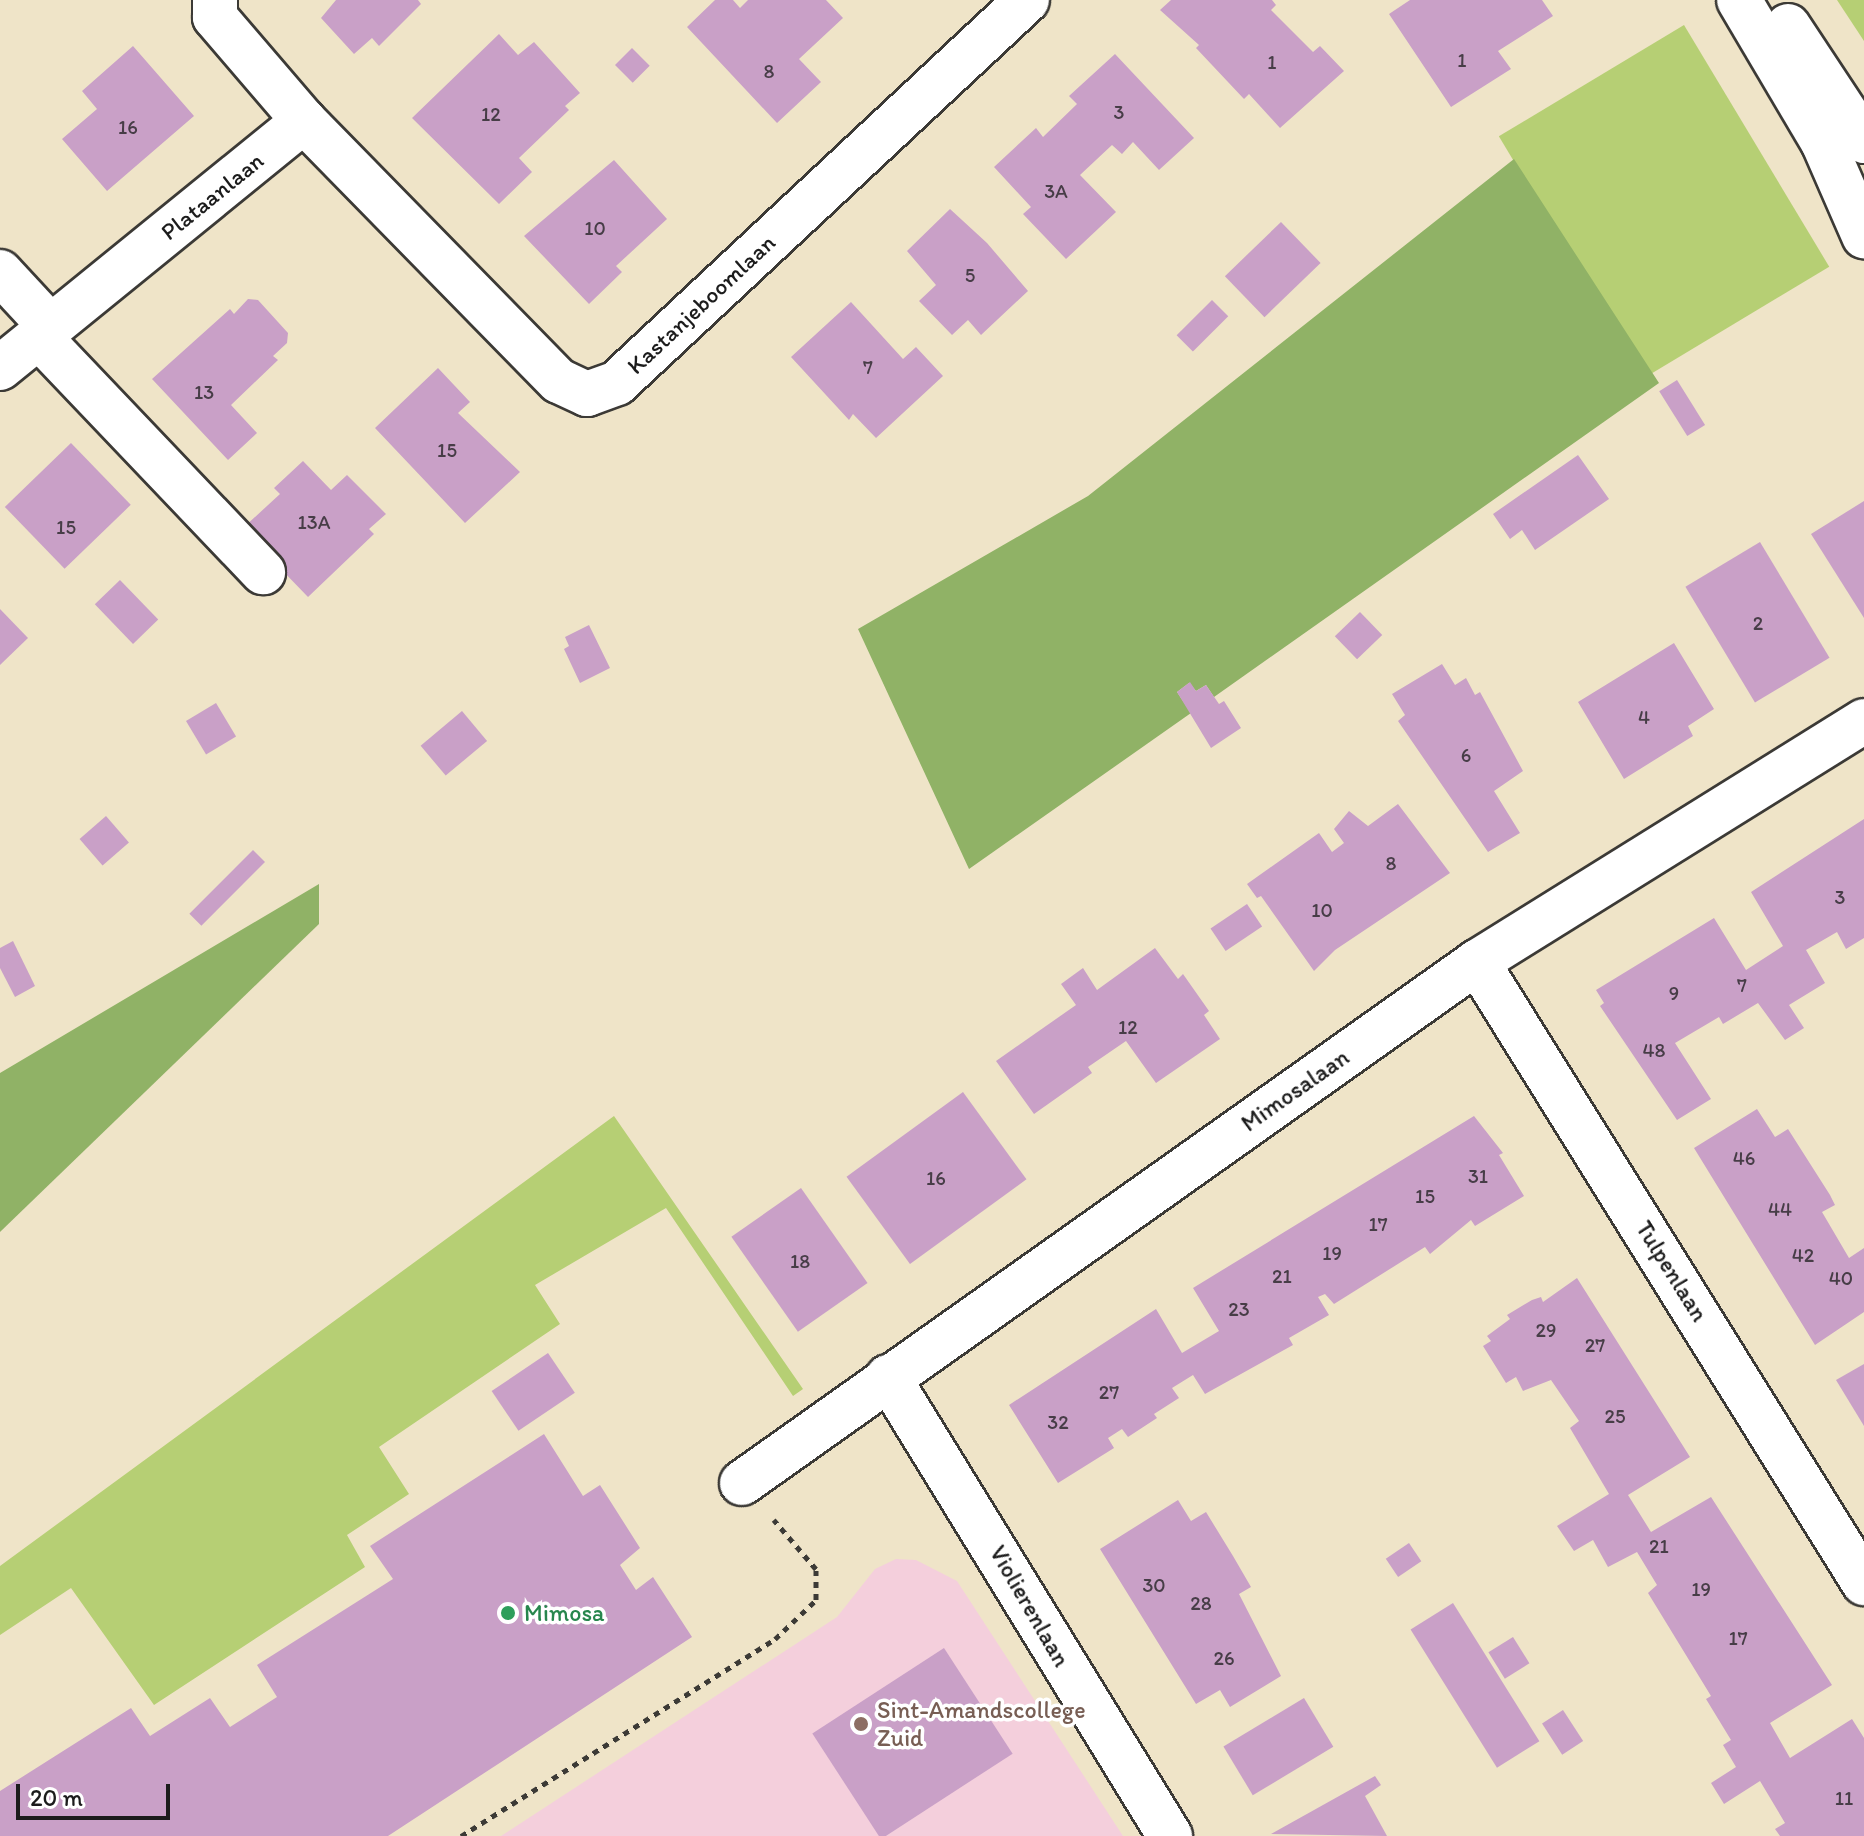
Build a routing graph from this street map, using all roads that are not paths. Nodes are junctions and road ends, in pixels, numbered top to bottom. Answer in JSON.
{"nodes":[{"id":1,"x":215,"y":0,"type":"edge"},
{"id":2,"x":1027,"y":0,"type":"edge"},
{"id":3,"x":1739,"y":0,"type":"edge"},
{"id":4,"x":1772,"y":0,"type":"edge"},
{"id":5,"x":304,"y":121,"type":"junction"},
{"id":6,"x":1864,"y":141,"type":"edge"},
{"id":7,"x":1864,"y":236,"type":"edge"},
{"id":8,"x":0,"y":272,"type":"edge"},
{"id":9,"x":45,"y":332,"type":"junction"},
{"id":10,"x":0,"y":368,"type":"edge"},
{"id":11,"x":263,"y":572,"type":"dead end"},
{"id":12,"x":1864,"y":721,"type":"edge"},
{"id":13,"x":1477,"y":962,"type":"junction"},
{"id":14,"x":888,"y":1377,"type":"junction"},
{"id":15,"x":742,"y":1483,"type":"road end"},
{"id":16,"x":1864,"y":1583,"type":"edge"},
{"id":17,"x":1170,"y":1836,"type":"edge"}],
"edges":[{"from":1,"to":5,"type":"street"},
{"from":2,"to":5,"type":"street","name":"Kastanjeboomlaan"},
{"from":3,"to":7,"type":"street"},
{"from":4,"to":6,"type":"street"},
{"from":5,"to":9,"type":"street","name":"Plataanlaan"},
{"from":8,"to":9,"type":"street"},
{"from":9,"to":10,"type":"street","name":"Plataanlaan"},
{"from":9,"to":11,"type":"street"},
{"from":12,"to":13,"type":"street","name":"Mimosalaan"},
{"from":13,"to":14,"type":"street","name":"Mimosalaan"},
{"from":13,"to":16,"type":"street","name":"Tulpenlaan"},
{"from":14,"to":15,"type":"street","name":"Mimosalaan"},
{"from":14,"to":17,"type":"street","name":"Violierenlaan"}]}
